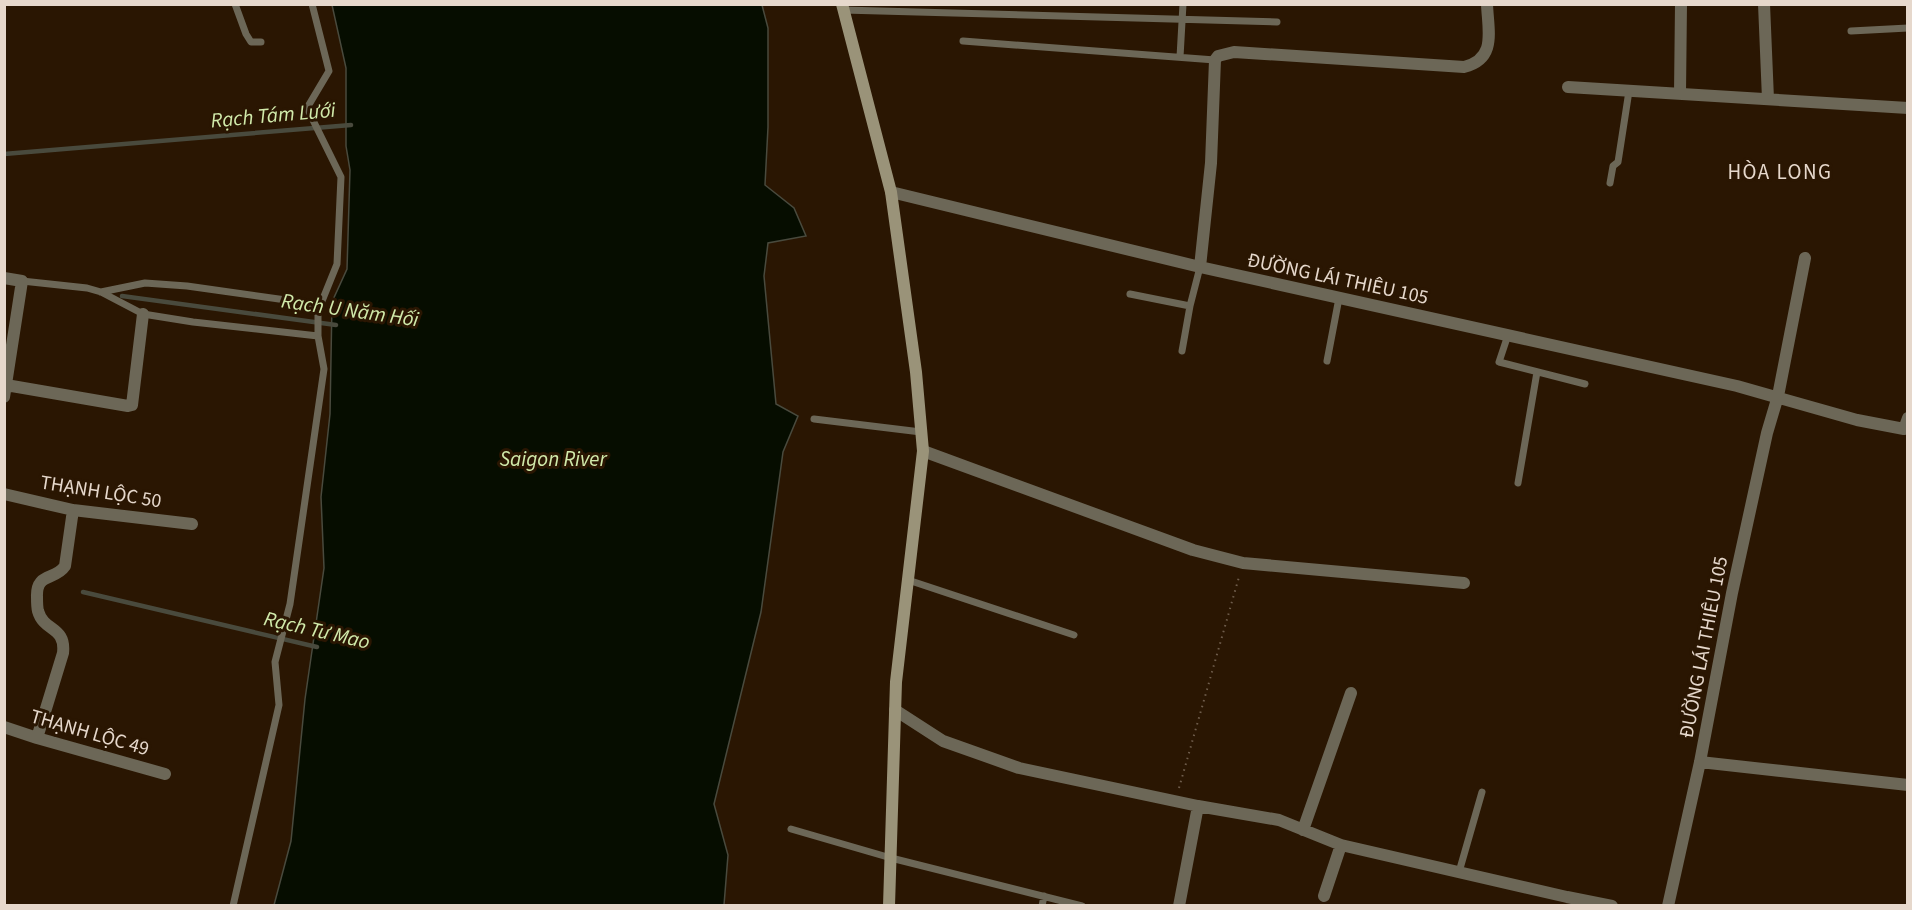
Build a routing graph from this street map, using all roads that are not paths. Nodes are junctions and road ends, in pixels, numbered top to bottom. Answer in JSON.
{"nodes":[{"id":1,"x":235,"y":4,"type":"edge"},
{"id":2,"x":312,"y":4,"type":"edge"},
{"id":3,"x":1183,"y":4,"type":"edge"},
{"id":4,"x":1487,"y":4,"type":"edge"},
{"id":5,"x":1681,"y":4,"type":"edge"},
{"id":6,"x":1764,"y":4,"type":"edge"},
{"id":7,"x":842,"y":7,"type":"edge"},
{"id":8,"x":1183,"y":19,"type":"junction"},
{"id":9,"x":1277,"y":22,"type":"dead end"},
{"id":10,"x":1908,"y":28,"type":"edge"},
{"id":11,"x":1851,"y":31,"type":"dead end"},
{"id":12,"x":963,"y":41,"type":"dead end"},
{"id":13,"x":261,"y":42,"type":"dead end"},
{"id":14,"x":1179,"y":57,"type":"junction"},
{"id":15,"x":1215,"y":60,"type":"junction"},
{"id":16,"x":1568,"y":87,"type":"dead end"},
{"id":17,"x":1629,"y":91,"type":"junction"},
{"id":18,"x":1680,"y":93,"type":"junction"},
{"id":19,"x":1768,"y":99,"type":"junction"},
{"id":20,"x":1908,"y":108,"type":"edge"},
{"id":21,"x":1610,"y":183,"type":"dead end"},
{"id":22,"x":891,"y":192,"type":"junction"},
{"id":23,"x":1805,"y":258,"type":"dead end"},
{"id":24,"x":1200,"y":267,"type":"junction"},
{"id":25,"x":4,"y":278,"type":"edge"},
{"id":26,"x":22,"y":281,"type":"junction"},
{"id":27,"x":101,"y":292,"type":"junction"},
{"id":28,"x":1130,"y":294,"type":"dead end"},
{"id":29,"x":1339,"y":298,"type":"junction"},
{"id":30,"x":1190,"y":306,"type":"junction"},
{"id":31,"x":318,"y":312,"type":"junction"},
{"id":32,"x":143,"y":314,"type":"junction"},
{"id":33,"x":318,"y":334,"type":"junction"},
{"id":34,"x":1508,"y":335,"type":"junction"},
{"id":35,"x":1182,"y":351,"type":"dead end"},
{"id":36,"x":1327,"y":361,"type":"dead end"},
{"id":37,"x":1537,"y":372,"type":"junction"},
{"id":38,"x":1585,"y":384,"type":"dead end"},
{"id":39,"x":5,"y":391,"type":"edge"},
{"id":40,"x":1778,"y":396,"type":"junction"},
{"id":41,"x":814,"y":419,"type":"dead end"},
{"id":42,"x":1906,"y":427,"type":"edge"},
{"id":43,"x":921,"y":432,"type":"junction"},
{"id":44,"x":923,"y":451,"type":"junction"},
{"id":45,"x":1518,"y":483,"type":"dead end"},
{"id":46,"x":4,"y":494,"type":"edge"},
{"id":47,"x":73,"y":510,"type":"junction"},
{"id":48,"x":192,"y":524,"type":"dead end"},
{"id":49,"x":908,"y":580,"type":"junction"},
{"id":50,"x":1464,"y":582,"type":"dead end"},
{"id":51,"x":1074,"y":635,"type":"dead end"},
{"id":52,"x":1351,"y":693,"type":"dead end"},
{"id":53,"x":895,"y":710,"type":"junction"},
{"id":54,"x":5,"y":730,"type":"edge"},
{"id":55,"x":37,"y":738,"type":"junction"},
{"id":56,"x":1700,"y":762,"type":"junction"},
{"id":57,"x":165,"y":774,"type":"dead end"},
{"id":58,"x":1908,"y":785,"type":"edge"},
{"id":59,"x":1482,"y":792,"type":"dead end"},
{"id":60,"x":1198,"y":806,"type":"junction"},
{"id":61,"x":791,"y":829,"type":"dead end"},
{"id":62,"x":1303,"y":830,"type":"junction"},
{"id":63,"x":1341,"y":845,"type":"junction"},
{"id":64,"x":891,"y":858,"type":"junction"},
{"id":65,"x":1459,"y":872,"type":"junction"},
{"id":66,"x":1044,"y":896,"type":"junction"},
{"id":67,"x":1324,"y":896,"type":"dead end"},
{"id":68,"x":233,"y":906,"type":"edge"},
{"id":69,"x":889,"y":906,"type":"edge"},
{"id":70,"x":1042,"y":906,"type":"edge"},
{"id":71,"x":1082,"y":906,"type":"edge"},
{"id":72,"x":1179,"y":906,"type":"edge"},
{"id":73,"x":1612,"y":906,"type":"edge"},
{"id":74,"x":1668,"y":906,"type":"edge"}],
"edges":[{"from":1,"to":13,"type":"lane"},
{"from":2,"to":31,"type":"lane"},
{"from":3,"to":8,"type":"lane"},
{"from":4,"to":15,"type":"street"},
{"from":5,"to":18,"type":"street"},
{"from":6,"to":19,"type":"street"},
{"from":7,"to":8,"type":"lane"},
{"from":7,"to":22,"type":"street"},
{"from":8,"to":9,"type":"lane"},
{"from":8,"to":14,"type":"lane"},
{"from":10,"to":11,"type":"lane"},
{"from":12,"to":14,"type":"lane"},
{"from":14,"to":15,"type":"lane"},
{"from":15,"to":24,"type":"street"},
{"from":16,"to":17,"type":"street"},
{"from":17,"to":18,"type":"street"},
{"from":17,"to":21,"type":"lane"},
{"from":18,"to":19,"type":"street"},
{"from":19,"to":20,"type":"street"},
{"from":22,"to":24,"type":"street","name":"ĐƯỜNG LÁI THIÊU 105"},
{"from":22,"to":43,"type":"street"},
{"from":23,"to":40,"type":"street"},
{"from":24,"to":29,"type":"street","name":"ĐƯỜNG LÁI THIÊU 105"},
{"from":24,"to":30,"type":"lane"},
{"from":25,"to":26,"type":"street"},
{"from":26,"to":27,"type":"lane"},
{"from":26,"to":39,"type":"street"},
{"from":27,"to":31,"type":"lane"},
{"from":27,"to":32,"type":"lane"},
{"from":28,"to":30,"type":"lane"},
{"from":29,"to":34,"type":"street","name":"ĐƯỜNG LÁI THIÊU 105"},
{"from":29,"to":36,"type":"lane"},
{"from":30,"to":35,"type":"lane"},
{"from":31,"to":33,"type":"lane"},
{"from":32,"to":33,"type":"lane"},
{"from":32,"to":39,"type":"street"},
{"from":33,"to":68,"type":"lane"},
{"from":34,"to":37,"type":"lane"},
{"from":34,"to":40,"type":"street","name":"ĐƯỜNG LÁI THIÊU 105"},
{"from":37,"to":38,"type":"lane"},
{"from":37,"to":45,"type":"lane"},
{"from":40,"to":42,"type":"street","name":"ĐƯỜNG LÁI THIÊU 105"},
{"from":40,"to":56,"type":"street","name":"ĐƯỜNG LÁI THIÊU 105"},
{"from":41,"to":43,"type":"lane"},
{"from":43,"to":44,"type":"street"},
{"from":44,"to":49,"type":"street"},
{"from":44,"to":50,"type":"street"},
{"from":46,"to":47,"type":"street","name":"THẠNH LỘC 50"},
{"from":47,"to":48,"type":"street","name":"THẠNH LỘC 50"},
{"from":47,"to":55,"type":"street"},
{"from":49,"to":51,"type":"lane"},
{"from":49,"to":53,"type":"street"},
{"from":52,"to":62,"type":"street"},
{"from":53,"to":60,"type":"street"},
{"from":53,"to":64,"type":"street"},
{"from":54,"to":55,"type":"street","name":"THẠNH LỘC 49"},
{"from":55,"to":57,"type":"street","name":"THẠNH LỘC 49"},
{"from":56,"to":58,"type":"street"},
{"from":56,"to":74,"type":"street","name":"ĐƯỜNG LÁI THIÊU 105"},
{"from":59,"to":65,"type":"lane"},
{"from":60,"to":62,"type":"street"},
{"from":60,"to":72,"type":"street"},
{"from":61,"to":64,"type":"lane"},
{"from":62,"to":63,"type":"street"},
{"from":63,"to":65,"type":"street"},
{"from":63,"to":67,"type":"street"},
{"from":64,"to":66,"type":"lane"},
{"from":64,"to":69,"type":"street"},
{"from":65,"to":73,"type":"street"},
{"from":66,"to":70,"type":"lane"},
{"from":66,"to":71,"type":"lane"}]}
